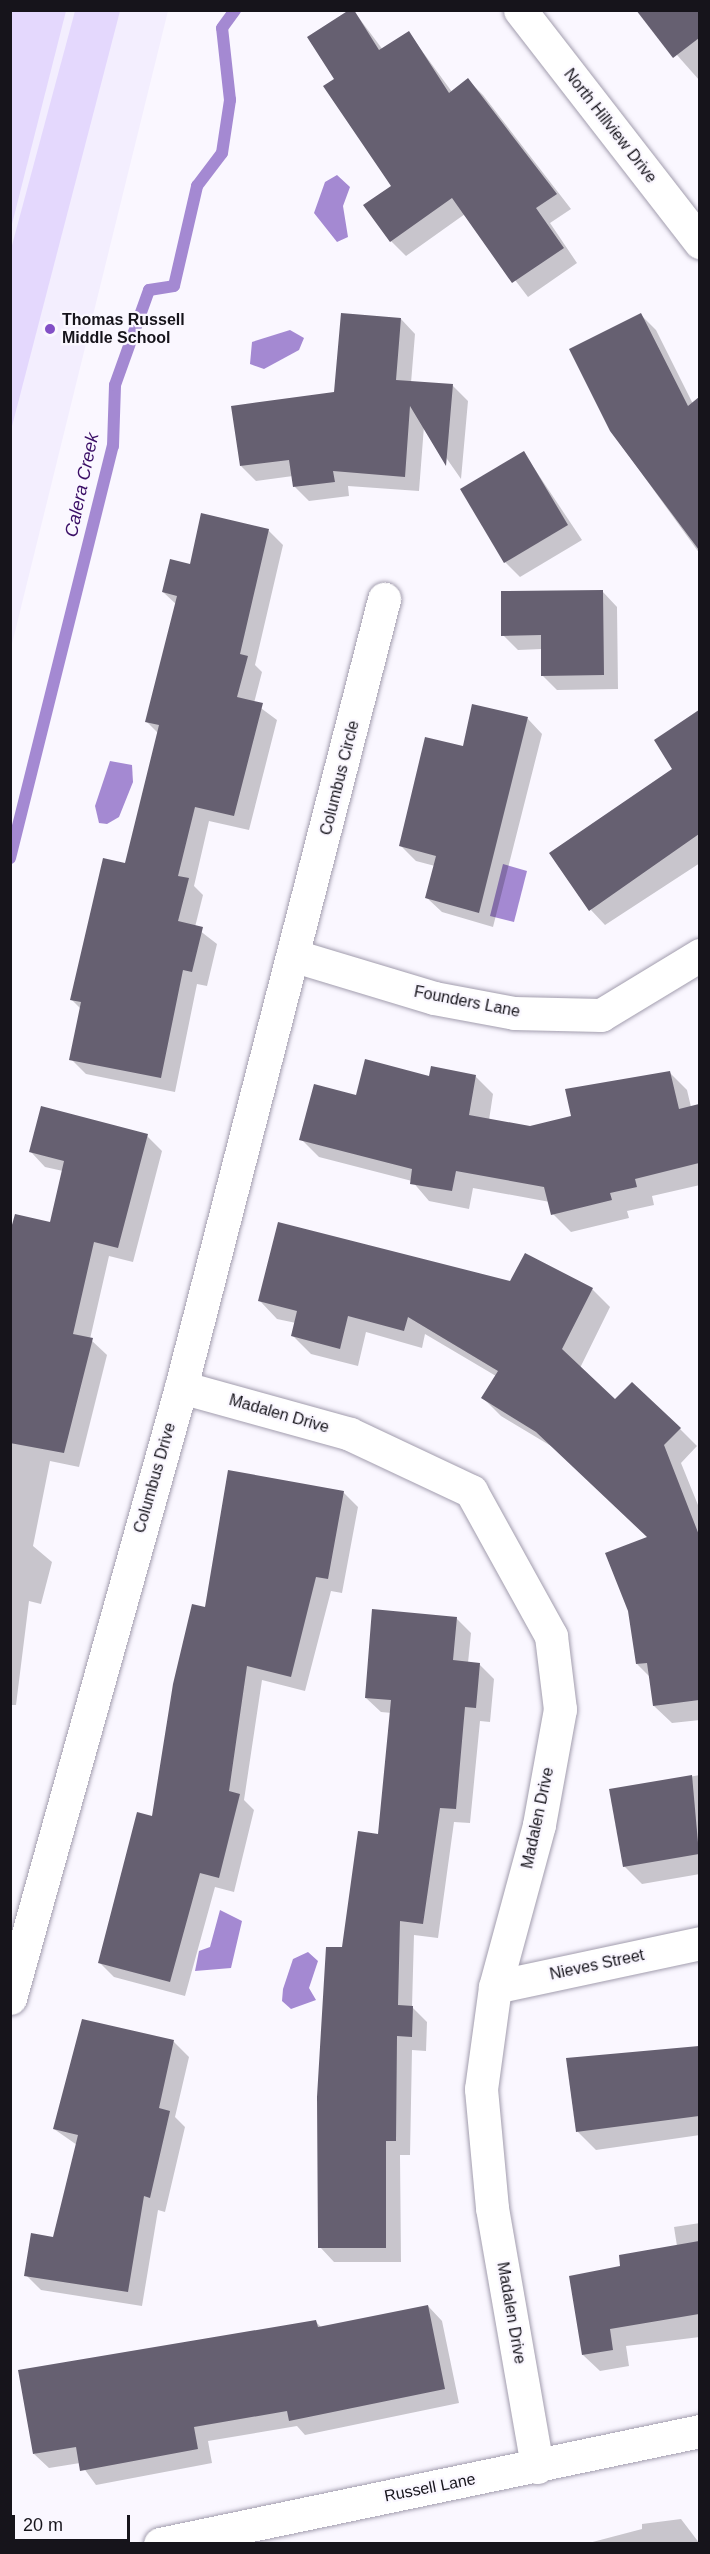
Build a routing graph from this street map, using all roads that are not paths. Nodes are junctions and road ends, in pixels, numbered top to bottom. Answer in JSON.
{"nodes":[{"id":1,"x":520,"y":10,"type":"edge"},
{"id":2,"x":699,"y":242,"type":"edge"},
{"id":3,"x":384,"y":599,"type":"dead end"},
{"id":4,"x":699,"y":955,"type":"edge"},
{"id":5,"x":295,"y":956,"type":"junction"},
{"id":6,"x":181,"y":1387,"type":"junction"},
{"id":7,"x":699,"y":1943,"type":"edge"},
{"id":8,"x":495,"y":1987,"type":"junction"},
{"id":9,"x":10,"y":1998,"type":"edge"},
{"id":10,"x":699,"y":2431,"type":"edge"},
{"id":11,"x":537,"y":2467,"type":"junction"},
{"id":12,"x":160,"y":2544,"type":"edge"}],
"edges":[{"from":1,"to":2,"type":"street","name":"North Hillview Drive"},
{"from":3,"to":5,"type":"street","name":"Columbus Circle"},
{"from":4,"to":5,"type":"street","name":"Founders Lane"},
{"from":5,"to":6,"type":"street","name":"Columbus Drive"},
{"from":6,"to":8,"type":"street","name":"Madalen Drive"},
{"from":6,"to":9,"type":"street","name":"Columbus Drive"},
{"from":7,"to":8,"type":"street","name":"Nieves Street"},
{"from":8,"to":11,"type":"street","name":"Madalen Drive"},
{"from":10,"to":11,"type":"street","name":"Russell Lane"},
{"from":11,"to":12,"type":"street","name":"Russell Lane"}]}
